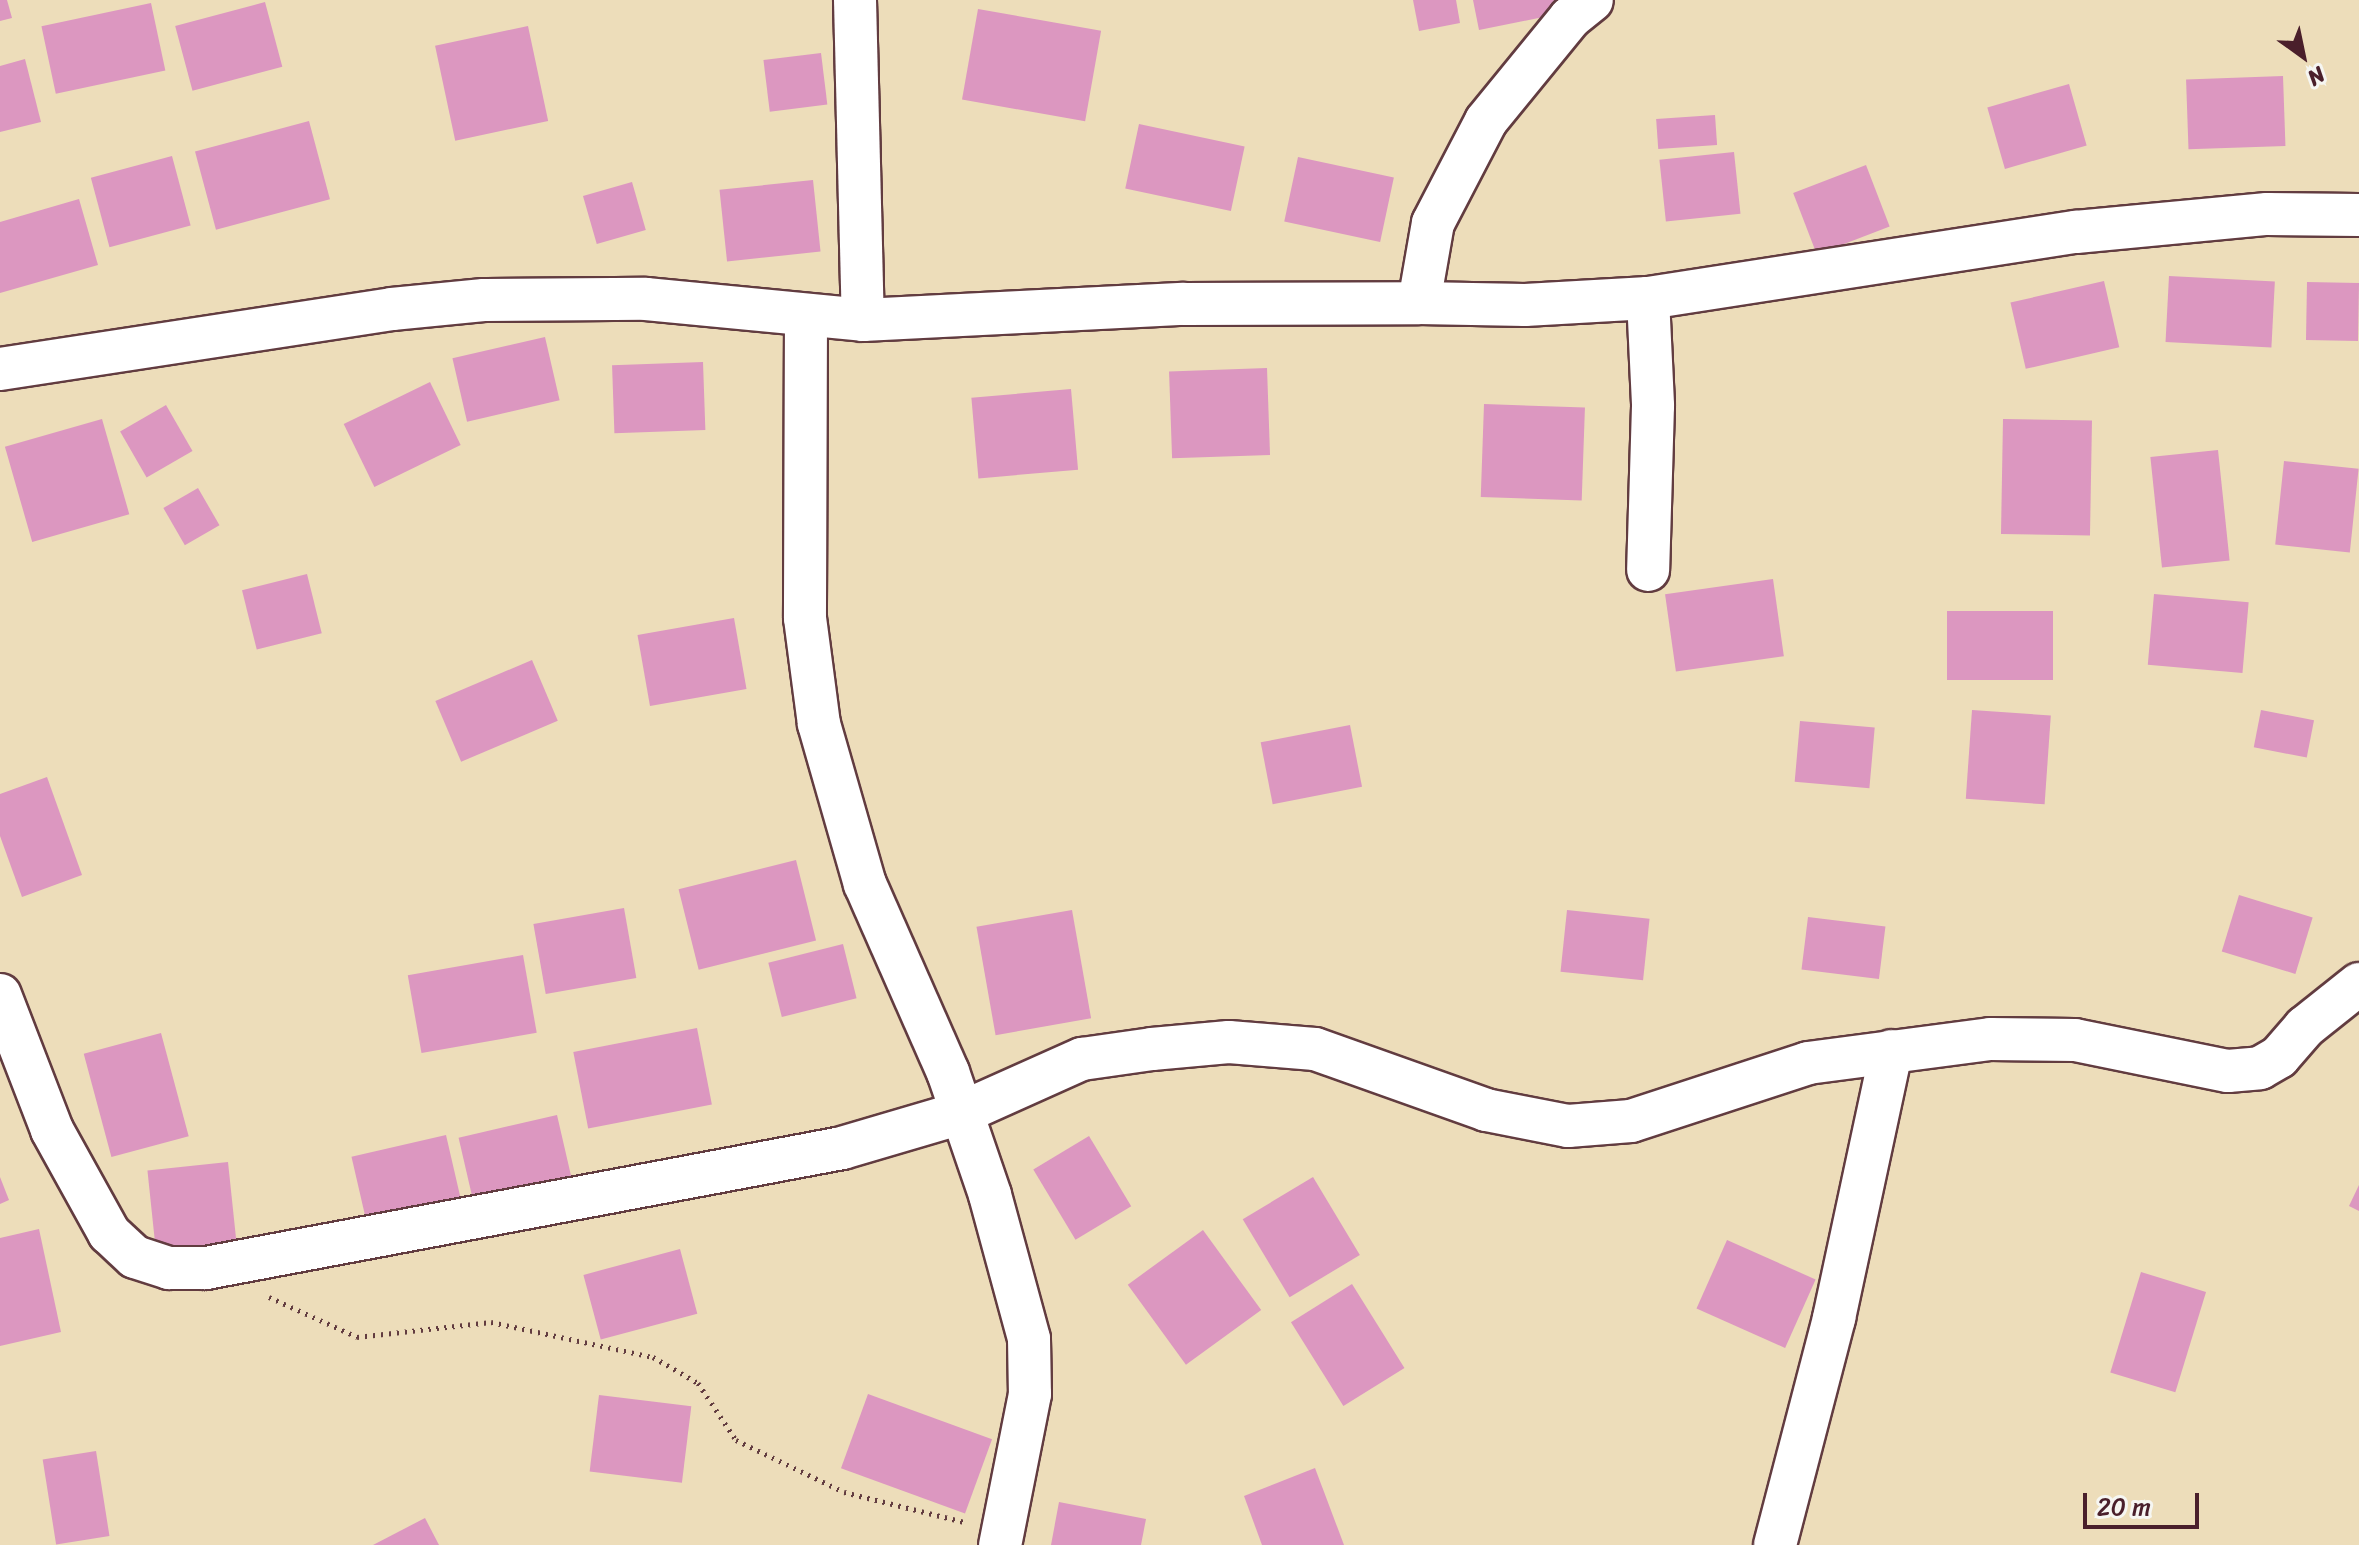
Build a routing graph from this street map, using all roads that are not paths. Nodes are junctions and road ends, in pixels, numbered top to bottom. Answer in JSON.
{"nodes":[{"id":1,"x":855,"y":0,"type":"edge"},
{"id":2,"x":1592,"y":0,"type":"edge"},
{"id":3,"x":2359,"y":215,"type":"edge"},
{"id":4,"x":1648,"y":298,"type":"junction"},
{"id":5,"x":1419,"y":303,"type":"junction"},
{"id":6,"x":806,"y":318,"type":"junction"},
{"id":7,"x":863,"y":320,"type":"junction"},
{"id":8,"x":0,"y":369,"type":"edge"},
{"id":9,"x":1648,"y":570,"type":"dead end"},
{"id":10,"x":2359,"y":984,"type":"edge"},
{"id":11,"x":0,"y":995,"type":"edge"},
{"id":12,"x":1891,"y":1051,"type":"junction"},
{"id":13,"x":961,"y":1113,"type":"junction"},
{"id":14,"x":1002,"y":1537,"type":"edge"},
{"id":15,"x":1775,"y":1545,"type":"edge"}],
"edges":[{"from":1,"to":7,"type":"street"},
{"from":2,"to":5,"type":"street"},
{"from":3,"to":4,"type":"street"},
{"from":4,"to":5,"type":"street"},
{"from":4,"to":9,"type":"street"},
{"from":5,"to":7,"type":"street"},
{"from":6,"to":7,"type":"street"},
{"from":6,"to":8,"type":"street"},
{"from":6,"to":13,"type":"street"},
{"from":10,"to":12,"type":"street"},
{"from":11,"to":13,"type":"street"},
{"from":12,"to":13,"type":"street"},
{"from":12,"to":15,"type":"street"},
{"from":13,"to":14,"type":"street"}]}
